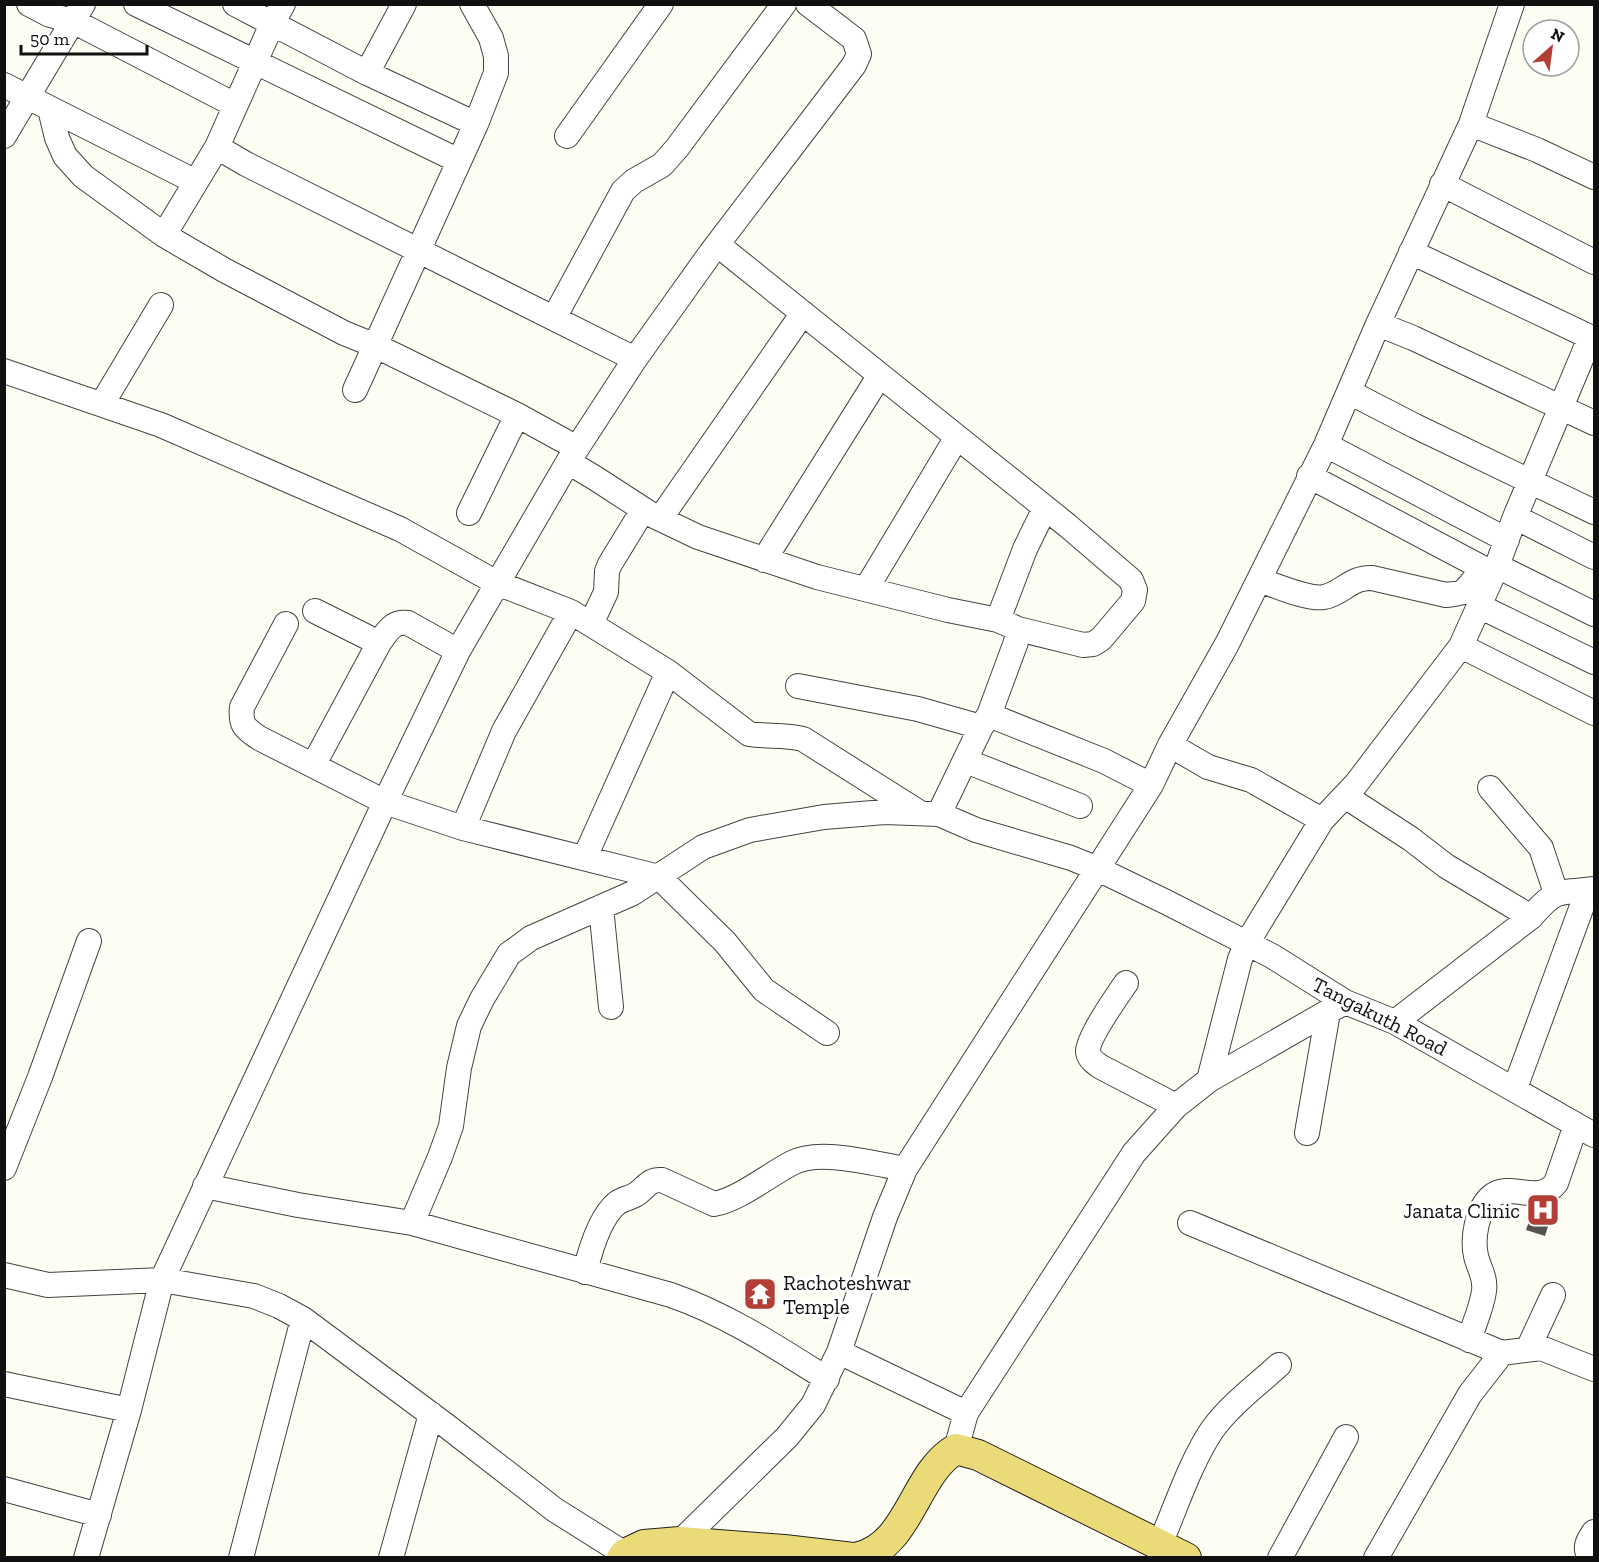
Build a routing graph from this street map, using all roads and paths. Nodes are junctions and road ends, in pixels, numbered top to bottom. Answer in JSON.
{"nodes":[{"id":1,"x":29,"y":4,"type":"edge"},
{"id":2,"x":135,"y":4,"type":"edge"},
{"id":3,"x":235,"y":4,"type":"edge"},
{"id":4,"x":404,"y":4,"type":"edge"},
{"id":5,"x":472,"y":4,"type":"edge"},
{"id":6,"x":661,"y":4,"type":"edge"},
{"id":7,"x":784,"y":4,"type":"edge"},
{"id":8,"x":808,"y":4,"type":"edge"},
{"id":9,"x":1512,"y":4,"type":"edge"},
{"id":10,"x":78,"y":13,"type":"edge"},
{"id":11,"x":278,"y":14,"type":"edge"},
{"id":12,"x":254,"y":64,"type":"junction"},
{"id":13,"x":367,"y":73,"type":"junction"},
{"id":14,"x":4,"y":85,"type":"edge"},
{"id":15,"x":28,"y":97,"type":"junction"},
{"id":16,"x":236,"y":105,"type":"junction"},
{"id":17,"x":50,"y":109,"type":"junction"},
{"id":18,"x":476,"y":124,"type":"junction"},
{"id":19,"x":1471,"y":124,"type":"junction"},
{"id":20,"x":4,"y":136,"type":"edge"},
{"id":21,"x":567,"y":136,"type":"dead end"},
{"id":22,"x":217,"y":147,"type":"junction"},
{"id":23,"x":459,"y":162,"type":"junction"},
{"id":24,"x":1593,"y":169,"type":"edge"},
{"id":25,"x":195,"y":182,"type":"junction"},
{"id":26,"x":1442,"y":184,"type":"junction"},
{"id":27,"x":164,"y":235,"type":"junction"},
{"id":28,"x":718,"y":245,"type":"junction"},
{"id":29,"x":418,"y":250,"type":"junction"},
{"id":30,"x":1411,"y":252,"type":"junction"},
{"id":31,"x":1594,"y":262,"type":"edge"},
{"id":32,"x":161,"y":305,"type":"dead end"},
{"id":33,"x":803,"y":313,"type":"junction"},
{"id":34,"x":554,"y":318,"type":"junction"},
{"id":35,"x":1378,"y":324,"type":"junction"},
{"id":36,"x":1592,"y":338,"type":"edge"},
{"id":37,"x":376,"y":346,"type":"junction"},
{"id":38,"x":635,"y":359,"type":"junction"},
{"id":39,"x":4,"y":370,"type":"edge"},
{"id":40,"x":880,"y":375,"type":"junction"},
{"id":41,"x":355,"y":390,"type":"dead end"},
{"id":42,"x":1349,"y":392,"type":"junction"},
{"id":43,"x":102,"y":404,"type":"junction"},
{"id":44,"x":1561,"y":408,"type":"junction"},
{"id":45,"x":517,"y":415,"type":"junction"},
{"id":46,"x":1594,"y":423,"type":"edge"},
{"id":47,"x":957,"y":437,"type":"junction"},
{"id":48,"x":1326,"y":445,"type":"junction"},
{"id":49,"x":572,"y":455,"type":"junction"},
{"id":50,"x":1309,"y":476,"type":"junction"},
{"id":51,"x":1530,"y":481,"type":"junction"},
{"id":52,"x":1045,"y":508,"type":"junction"},
{"id":53,"x":1594,"y":512,"type":"edge"},
{"id":54,"x":469,"y":513,"type":"dead end"},
{"id":55,"x":652,"y":515,"type":"junction"},
{"id":56,"x":1511,"y":529,"type":"junction"},
{"id":57,"x":1594,"y":557,"type":"edge"},
{"id":58,"x":764,"y":560,"type":"junction"},
{"id":59,"x":1492,"y":569,"type":"junction"},
{"id":60,"x":1258,"y":580,"type":"junction"},
{"id":61,"x":497,"y":584,"type":"junction"},
{"id":62,"x":866,"y":589,"type":"junction"},
{"id":63,"x":1479,"y":606,"type":"junction"},
{"id":64,"x":315,"y":611,"type":"dead end"},
{"id":65,"x":1594,"y":614,"type":"edge"},
{"id":66,"x":581,"y":618,"type":"junction"},
{"id":67,"x":286,"y":624,"type":"dead end"},
{"id":68,"x":1008,"y":625,"type":"junction"},
{"id":69,"x":379,"y":643,"type":"junction"},
{"id":70,"x":1461,"y":646,"type":"junction"},
{"id":71,"x":458,"y":651,"type":"junction"},
{"id":72,"x":1594,"y":662,"type":"edge"},
{"id":73,"x":668,"y":672,"type":"junction"},
{"id":74,"x":798,"y":686,"type":"dead end"},
{"id":75,"x":1594,"y":713,"type":"edge"},
{"id":76,"x":985,"y":721,"type":"junction"},
{"id":77,"x":1170,"y":745,"type":"junction"},
{"id":78,"x":966,"y":761,"type":"junction"},
{"id":79,"x":314,"y":764,"type":"junction"},
{"id":80,"x":1152,"y":785,"type":"junction"},
{"id":81,"x":1490,"y":788,"type":"dead end"},
{"id":82,"x":1345,"y":796,"type":"junction"},
{"id":83,"x":386,"y":802,"type":"junction"},
{"id":84,"x":1080,"y":806,"type":"dead end"},
{"id":85,"x":930,"y":814,"type":"junction"},
{"id":86,"x":1322,"y":820,"type":"junction"},
{"id":87,"x":464,"y":828,"type":"junction"},
{"id":88,"x":585,"y":857,"type":"junction"},
{"id":89,"x":1098,"y":869,"type":"junction"},
{"id":90,"x":659,"y":877,"type":"junction"},
{"id":91,"x":1591,"y":889,"type":"edge"},
{"id":92,"x":1556,"y":894,"type":"junction"},
{"id":93,"x":601,"y":908,"type":"junction"},
{"id":94,"x":1531,"y":917,"type":"junction"},
{"id":95,"x":88,"y":941,"type":"dead end"},
{"id":96,"x":1247,"y":943,"type":"junction"},
{"id":97,"x":1126,"y":983,"type":"dead end"},
{"id":98,"x":611,"y":1007,"type":"dead end"},
{"id":99,"x":1337,"y":1007,"type":"junction"},
{"id":100,"x":1395,"y":1022,"type":"junction"},
{"id":101,"x":827,"y":1033,"type":"dead end"},
{"id":102,"x":1209,"y":1080,"type":"junction"},
{"id":103,"x":1515,"y":1088,"type":"junction"},
{"id":104,"x":1176,"y":1106,"type":"junction"},
{"id":105,"x":1585,"y":1130,"type":"edge"},
{"id":106,"x":1307,"y":1133,"type":"dead end"},
{"id":107,"x":4,"y":1168,"type":"edge"},
{"id":108,"x":905,"y":1169,"type":"junction"},
{"id":109,"x":205,"y":1186,"type":"junction"},
{"id":110,"x":1190,"y":1222,"type":"dead end"},
{"id":111,"x":412,"y":1224,"type":"junction"},
{"id":112,"x":585,"y":1272,"type":"junction"},
{"id":113,"x":4,"y":1275,"type":"edge"},
{"id":114,"x":162,"y":1280,"type":"junction"},
{"id":115,"x":1553,"y":1294,"type":"dead end"},
{"id":116,"x":303,"y":1319,"type":"junction"},
{"id":117,"x":1469,"y":1340,"type":"junction"},
{"id":118,"x":1528,"y":1349,"type":"junction"},
{"id":119,"x":839,"y":1352,"type":"junction"},
{"id":120,"x":1502,"y":1353,"type":"junction"},
{"id":121,"x":1279,"y":1365,"type":"dead end"},
{"id":122,"x":1594,"y":1369,"type":"edge"},
{"id":123,"x":827,"y":1379,"type":"junction"},
{"id":124,"x":4,"y":1384,"type":"edge"},
{"id":125,"x":129,"y":1410,"type":"junction"},
{"id":126,"x":966,"y":1413,"type":"junction"},
{"id":127,"x":431,"y":1414,"type":"junction"},
{"id":128,"x":1346,"y":1437,"type":"dead end"},
{"id":129,"x":956,"y":1449,"type":"junction"},
{"id":130,"x":4,"y":1489,"type":"edge"},
{"id":131,"x":99,"y":1515,"type":"junction"},
{"id":132,"x":1594,"y":1532,"type":"edge"},
{"id":133,"x":680,"y":1542,"type":"junction"},
{"id":134,"x":1160,"y":1544,"type":"junction"},
{"id":135,"x":623,"y":1556,"type":"edge"},
{"id":136,"x":86,"y":1557,"type":"edge"},
{"id":137,"x":240,"y":1557,"type":"edge"},
{"id":138,"x":391,"y":1557,"type":"edge"},
{"id":139,"x":854,"y":1557,"type":"edge"},
{"id":140,"x":1186,"y":1557,"type":"edge"},
{"id":141,"x":1280,"y":1557,"type":"edge"},
{"id":142,"x":1376,"y":1557,"type":"edge"},
{"id":143,"x":1591,"y":1557,"type":"edge"}],
"edges":[{"from":1,"to":10,"type":"street"},
{"from":2,"to":12,"type":"street"},
{"from":3,"to":11,"type":"street"},
{"from":4,"to":13,"type":"street"},
{"from":5,"to":18,"type":"street"},
{"from":6,"to":21,"type":"street"},
{"from":7,"to":34,"type":"street"},
{"from":8,"to":28,"type":"street"},
{"from":9,"to":19,"type":"street"},
{"from":10,"to":15,"type":"street"},
{"from":10,"to":16,"type":"street"},
{"from":11,"to":12,"type":"street"},
{"from":11,"to":13,"type":"street"},
{"from":12,"to":16,"type":"street"},
{"from":12,"to":23,"type":"street"},
{"from":13,"to":18,"type":"street"},
{"from":14,"to":15,"type":"street"},
{"from":15,"to":17,"type":"street"},
{"from":15,"to":20,"type":"street"},
{"from":16,"to":22,"type":"street"},
{"from":17,"to":25,"type":"street"},
{"from":17,"to":27,"type":"street"},
{"from":18,"to":23,"type":"street"},
{"from":19,"to":24,"type":"street"},
{"from":19,"to":26,"type":"street"},
{"from":22,"to":25,"type":"street"},
{"from":22,"to":29,"type":"street"},
{"from":23,"to":29,"type":"street"},
{"from":25,"to":27,"type":"street"},
{"from":26,"to":30,"type":"street"},
{"from":26,"to":31,"type":"street"},
{"from":27,"to":37,"type":"street"},
{"from":28,"to":33,"type":"street"},
{"from":28,"to":38,"type":"street"},
{"from":29,"to":34,"type":"street"},
{"from":29,"to":37,"type":"street"},
{"from":30,"to":35,"type":"street"},
{"from":30,"to":36,"type":"street"},
{"from":32,"to":43,"type":"street"},
{"from":33,"to":40,"type":"street"},
{"from":33,"to":55,"type":"street"},
{"from":34,"to":38,"type":"street"},
{"from":35,"to":42,"type":"street"},
{"from":35,"to":44,"type":"street"},
{"from":36,"to":44,"type":"street"},
{"from":37,"to":41,"type":"street"},
{"from":37,"to":45,"type":"street"},
{"from":38,"to":49,"type":"street"},
{"from":39,"to":43,"type":"street"},
{"from":40,"to":47,"type":"street"},
{"from":40,"to":58,"type":"street"},
{"from":42,"to":48,"type":"street"},
{"from":42,"to":51,"type":"street"},
{"from":43,"to":61,"type":"street"},
{"from":44,"to":46,"type":"street"},
{"from":44,"to":51,"type":"street"},
{"from":45,"to":49,"type":"street"},
{"from":45,"to":54,"type":"street"},
{"from":47,"to":52,"type":"street"},
{"from":47,"to":62,"type":"street"},
{"from":48,"to":50,"type":"street"},
{"from":48,"to":56,"type":"street"},
{"from":49,"to":55,"type":"street"},
{"from":49,"to":61,"type":"street"},
{"from":50,"to":59,"type":"street"},
{"from":50,"to":60,"type":"street"},
{"from":51,"to":53,"type":"street"},
{"from":51,"to":56,"type":"street"},
{"from":52,"to":68,"type":"street"},
{"from":52,"to":68,"type":"street"},
{"from":55,"to":58,"type":"street"},
{"from":55,"to":66,"type":"street"},
{"from":56,"to":57,"type":"street"},
{"from":56,"to":59,"type":"street"},
{"from":58,"to":62,"type":"street"},
{"from":59,"to":60,"type":"street"},
{"from":59,"to":63,"type":"street"},
{"from":59,"to":65,"type":"street"},
{"from":60,"to":77,"type":"street"},
{"from":61,"to":66,"type":"street"},
{"from":61,"to":71,"type":"street"},
{"from":62,"to":68,"type":"street"},
{"from":63,"to":70,"type":"street"},
{"from":63,"to":72,"type":"street"},
{"from":64,"to":69,"type":"street"},
{"from":66,"to":73,"type":"street"},
{"from":66,"to":87,"type":"street"},
{"from":67,"to":79,"type":"street"},
{"from":68,"to":76,"type":"street"},
{"from":69,"to":71,"type":"street"},
{"from":69,"to":79,"type":"street"},
{"from":70,"to":75,"type":"street"},
{"from":70,"to":82,"type":"street"},
{"from":71,"to":83,"type":"street"},
{"from":73,"to":85,"type":"street"},
{"from":73,"to":88,"type":"street"},
{"from":74,"to":76,"type":"street"},
{"from":76,"to":78,"type":"street"},
{"from":76,"to":80,"type":"street"},
{"from":77,"to":80,"type":"street"},
{"from":77,"to":86,"type":"street"},
{"from":78,"to":84,"type":"street"},
{"from":78,"to":85,"type":"street"},
{"from":79,"to":83,"type":"street"},
{"from":80,"to":89,"type":"street"},
{"from":81,"to":92,"type":"street"},
{"from":82,"to":86,"type":"street"},
{"from":82,"to":94,"type":"street"},
{"from":83,"to":87,"type":"street"},
{"from":83,"to":109,"type":"street"},
{"from":85,"to":89,"type":"street","name":"Tangakuth Road"},
{"from":85,"to":90,"type":"street"},
{"from":86,"to":96,"type":"street"},
{"from":87,"to":88,"type":"street"},
{"from":88,"to":90,"type":"street"},
{"from":89,"to":96,"type":"street","name":"Tangakuth Road"},
{"from":89,"to":108,"type":"street"},
{"from":90,"to":93,"type":"street"},
{"from":90,"to":101,"type":"street"},
{"from":91,"to":92,"type":"street"},
{"from":91,"to":103,"type":"street"},
{"from":92,"to":94,"type":"street"},
{"from":93,"to":98,"type":"street"},
{"from":93,"to":111,"type":"street"},
{"from":94,"to":100,"type":"street"},
{"from":95,"to":107,"type":"street"},
{"from":96,"to":99,"type":"street","name":"Tangakuth Road"},
{"from":96,"to":102,"type":"street"},
{"from":97,"to":104,"type":"street"},
{"from":99,"to":100,"type":"street","name":"Tangakuth Road"},
{"from":99,"to":102,"type":"street"},
{"from":99,"to":106,"type":"street"},
{"from":100,"to":103,"type":"street","name":"Tangakuth Road"},
{"from":102,"to":104,"type":"street"},
{"from":103,"to":105,"type":"street","name":"Tangakuth Road"},
{"from":104,"to":126,"type":"street"},
{"from":105,"to":117,"type":"street"},
{"from":108,"to":112,"type":"street"},
{"from":108,"to":119,"type":"street"},
{"from":109,"to":111,"type":"street"},
{"from":109,"to":114,"type":"street"},
{"from":110,"to":117,"type":"street"},
{"from":111,"to":112,"type":"street"},
{"from":112,"to":123,"type":"street"},
{"from":113,"to":114,"type":"street"},
{"from":114,"to":116,"type":"street"},
{"from":114,"to":125,"type":"street"},
{"from":115,"to":118,"type":"street"},
{"from":116,"to":127,"type":"street"},
{"from":116,"to":137,"type":"street"},
{"from":117,"to":120,"type":"street"},
{"from":118,"to":120,"type":"street"},
{"from":118,"to":122,"type":"street"},
{"from":119,"to":123,"type":"street"},
{"from":119,"to":126,"type":"street"},
{"from":120,"to":142,"type":"street"},
{"from":121,"to":134,"type":"street"},
{"from":123,"to":133,"type":"street"},
{"from":124,"to":125,"type":"street"},
{"from":125,"to":131,"type":"street"},
{"from":126,"to":129,"type":"street"},
{"from":127,"to":135,"type":"street"},
{"from":127,"to":138,"type":"street"},
{"from":128,"to":141,"type":"street"},
{"from":129,"to":134,"type":"main road"},
{"from":129,"to":139,"type":"main road"},
{"from":130,"to":131,"type":"street"},
{"from":131,"to":136,"type":"street"},
{"from":132,"to":143,"type":"street"},
{"from":133,"to":135,"type":"main road"},
{"from":133,"to":139,"type":"main road"},
{"from":134,"to":140,"type":"main road"}]}
